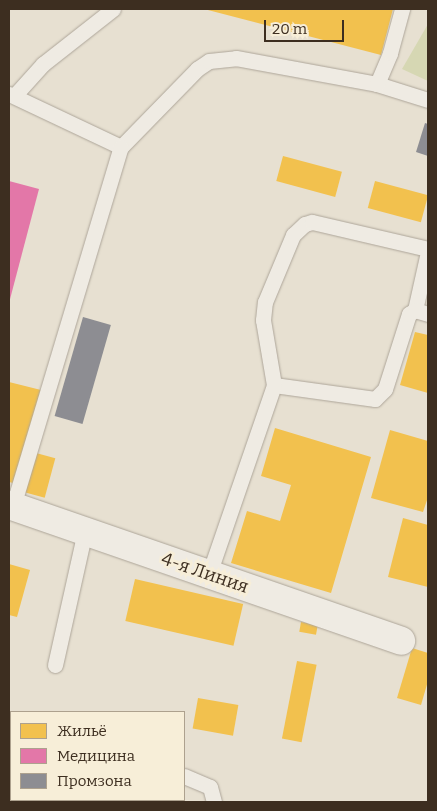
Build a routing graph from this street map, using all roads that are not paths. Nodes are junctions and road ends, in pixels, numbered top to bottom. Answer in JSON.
{"nodes":[{"id":1,"x":113,"y":9,"type":"edge"},
{"id":2,"x":402,"y":9,"type":"edge"},
{"id":3,"x":377,"y":84,"type":"junction"},
{"id":4,"x":12,"y":94,"type":"edge"},
{"id":5,"x":428,"y":100,"type":"edge"},
{"id":6,"x":121,"y":147,"type":"junction"},
{"id":7,"x":428,"y":250,"type":"edge"},
{"id":8,"x":421,"y":312,"type":"edge"},
{"id":9,"x":274,"y":385,"type":"junction"},
{"id":10,"x":11,"y":506,"type":"edge"},
{"id":11,"x":85,"y":531,"type":"junction"},
{"id":12,"x":209,"y":574,"type":"junction"},
{"id":13,"x":401,"y":641,"type":"dead end"},
{"id":14,"x":55,"y":665,"type":"dead end"},
{"id":15,"x":185,"y":776,"type":"edge"},
{"id":16,"x":214,"y":802,"type":"edge"}],
"edges":[{"from":1,"to":4,"type":"lane"},
{"from":2,"to":3,"type":"lane"},
{"from":3,"to":5,"type":"lane"},
{"from":3,"to":6,"type":"lane"},
{"from":4,"to":6,"type":"lane"},
{"from":6,"to":10,"type":"lane"},
{"from":7,"to":8,"type":"lane"},
{"from":7,"to":9,"type":"lane"},
{"from":8,"to":9,"type":"lane"},
{"from":9,"to":12,"type":"lane"},
{"from":10,"to":11,"type":"street","name":"4-я Линия"},
{"from":11,"to":12,"type":"street","name":"4-я Линия"},
{"from":11,"to":14,"type":"lane"},
{"from":12,"to":13,"type":"street","name":"4-я Линия"},
{"from":15,"to":16,"type":"lane"}]}
